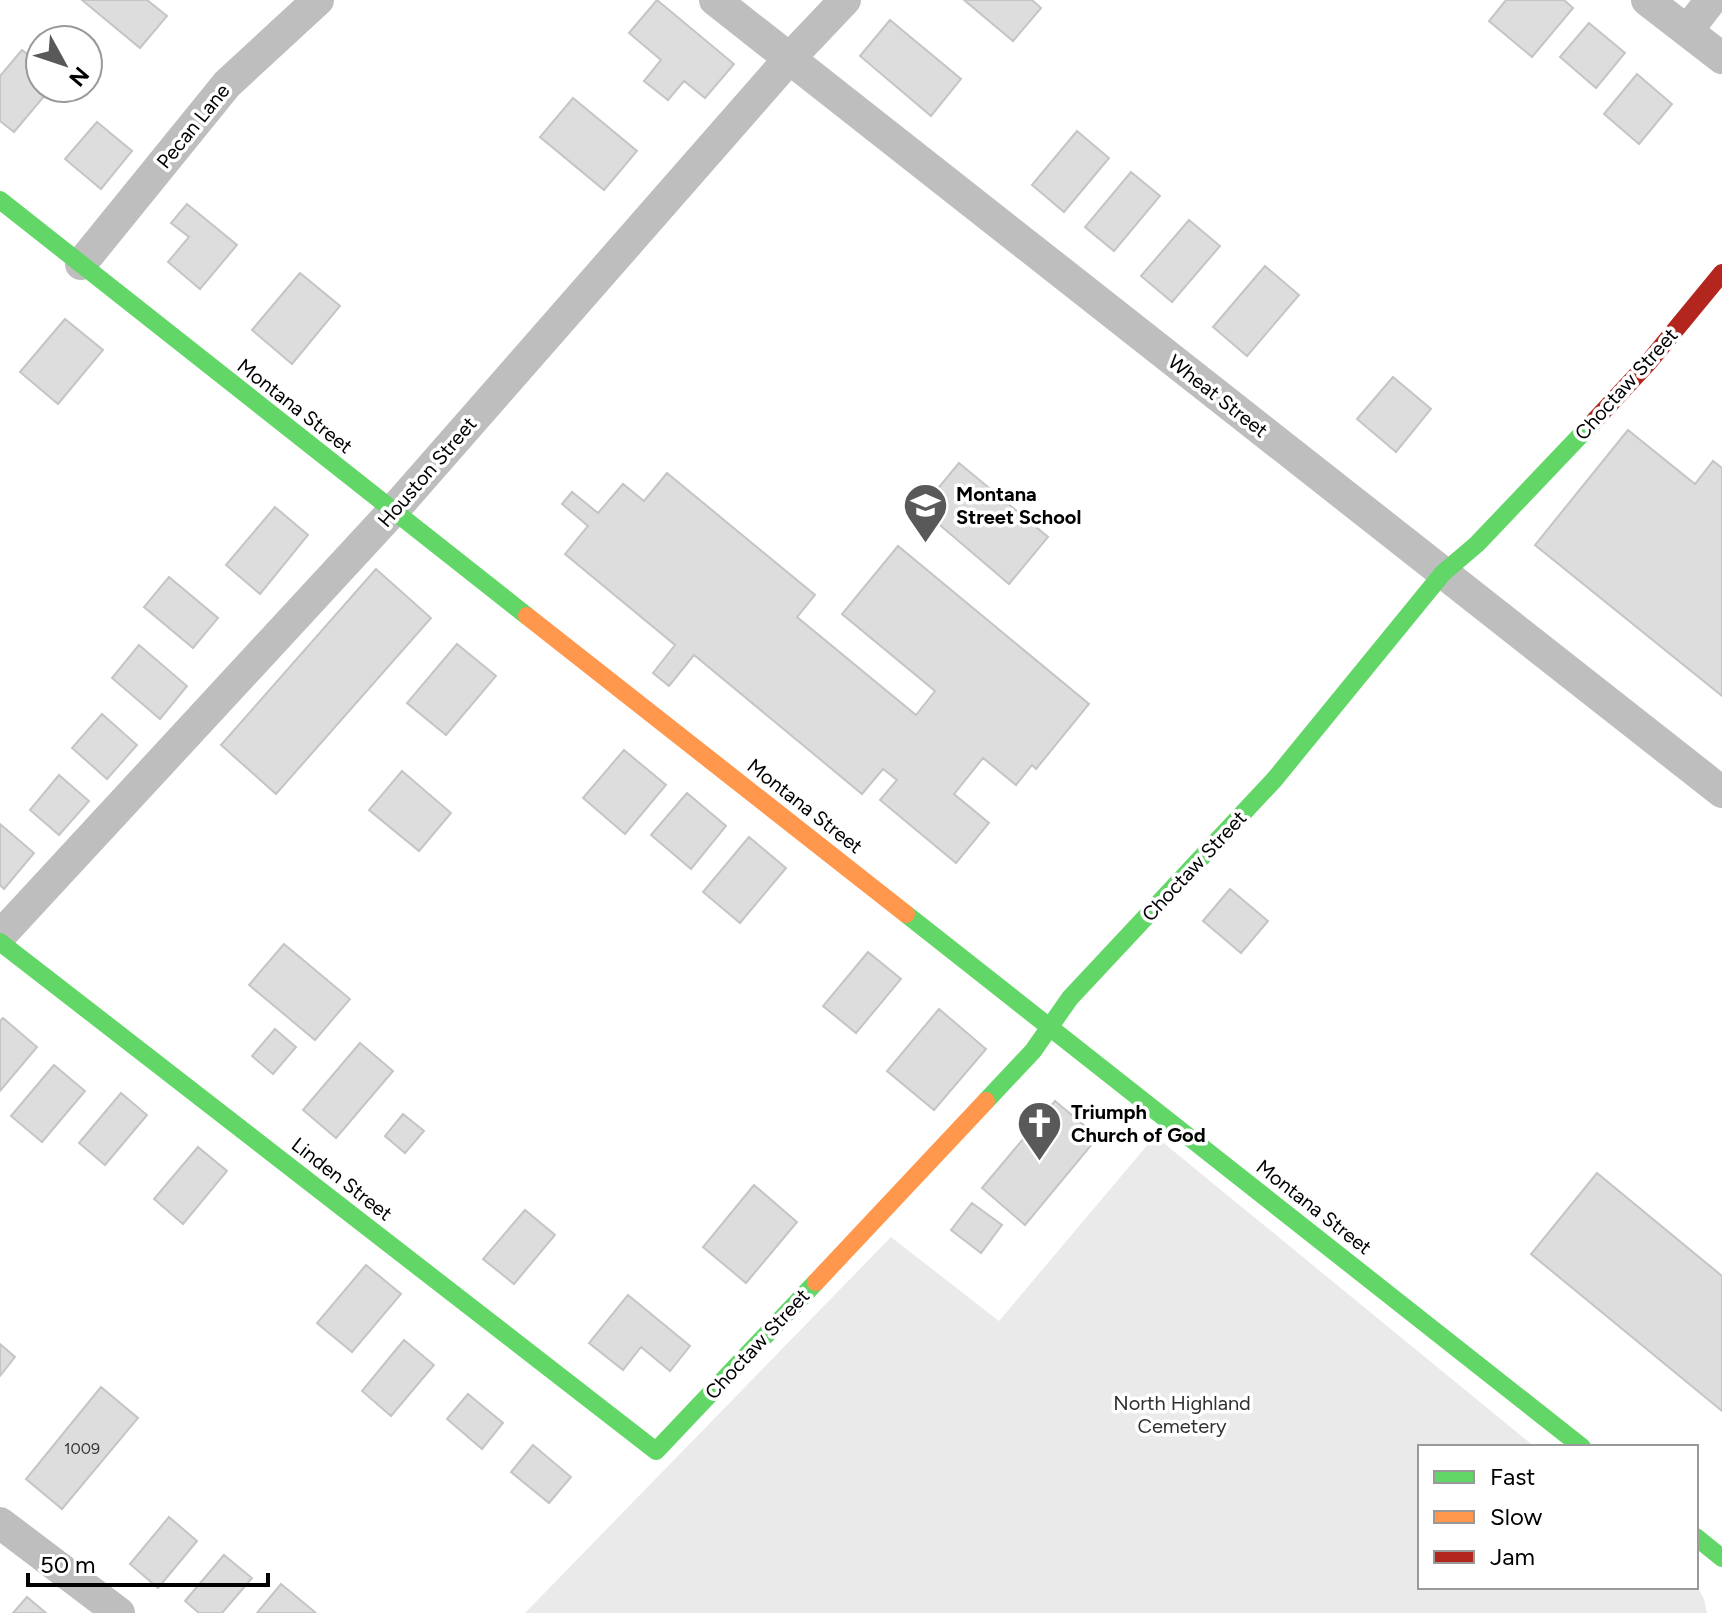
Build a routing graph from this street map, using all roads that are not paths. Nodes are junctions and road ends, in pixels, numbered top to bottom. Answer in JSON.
{"nodes":[{"id":1,"x":318,"y":0,"type":"edge"},
{"id":2,"x":715,"y":0,"type":"edge"},
{"id":3,"x":845,"y":0,"type":"edge"},
{"id":4,"x":1647,"y":0,"type":"edge"},
{"id":5,"x":1711,"y":0,"type":"edge"},
{"id":6,"x":1687,"y":31,"type":"junction"},
{"id":7,"x":1722,"y":58,"type":"edge"},
{"id":8,"x":789,"y":59,"type":"junction"},
{"id":9,"x":0,"y":200,"type":"edge"},
{"id":10,"x":81,"y":264,"type":"junction"},
{"id":11,"x":1722,"y":273,"type":"edge"},
{"id":12,"x":393,"y":511,"type":"junction"},
{"id":13,"x":1443,"y":573,"type":"junction"},
{"id":14,"x":1722,"y":792,"type":"edge"},
{"id":15,"x":0,"y":939,"type":"edge"},
{"id":16,"x":1050,"y":1026,"type":"junction"},
{"id":17,"x":1579,"y":1445,"type":"edge"},
{"id":18,"x":656,"y":1451,"type":"joint"},
{"id":19,"x":0,"y":1523,"type":"edge"},
{"id":20,"x":1698,"y":1539,"type":"edge"},
{"id":21,"x":1722,"y":1558,"type":"edge"},
{"id":22,"x":119,"y":1613,"type":"edge"}],
"edges":[{"from":1,"to":10,"type":"street","name":"Pecan Lane"},
{"from":2,"to":8,"type":"street","name":"Wheat Street"},
{"from":3,"to":8,"type":"street","name":"Houston Street"},
{"from":4,"to":6,"type":"street"},
{"from":5,"to":6,"type":"street"},
{"from":6,"to":7,"type":"street"},
{"from":8,"to":12,"type":"street","name":"Houston Street"},
{"from":8,"to":13,"type":"street","name":"Wheat Street"},
{"from":9,"to":10,"type":"street","name":"Montana Street"},
{"from":10,"to":12,"type":"street","name":"Montana Street"},
{"from":11,"to":13,"type":"street","name":"Choctaw Street"},
{"from":12,"to":15,"type":"street","name":"Houston Street"},
{"from":12,"to":16,"type":"street","name":"Montana Street"},
{"from":13,"to":14,"type":"street","name":"Wheat Street"},
{"from":13,"to":16,"type":"street","name":"Choctaw Street"},
{"from":15,"to":18,"type":"street","name":"Linden Street"},
{"from":16,"to":17,"type":"street","name":"Montana Street"},
{"from":16,"to":18,"type":"street","name":"Choctaw Street"},
{"from":19,"to":22,"type":"street"},
{"from":20,"to":21,"type":"street"}]}
